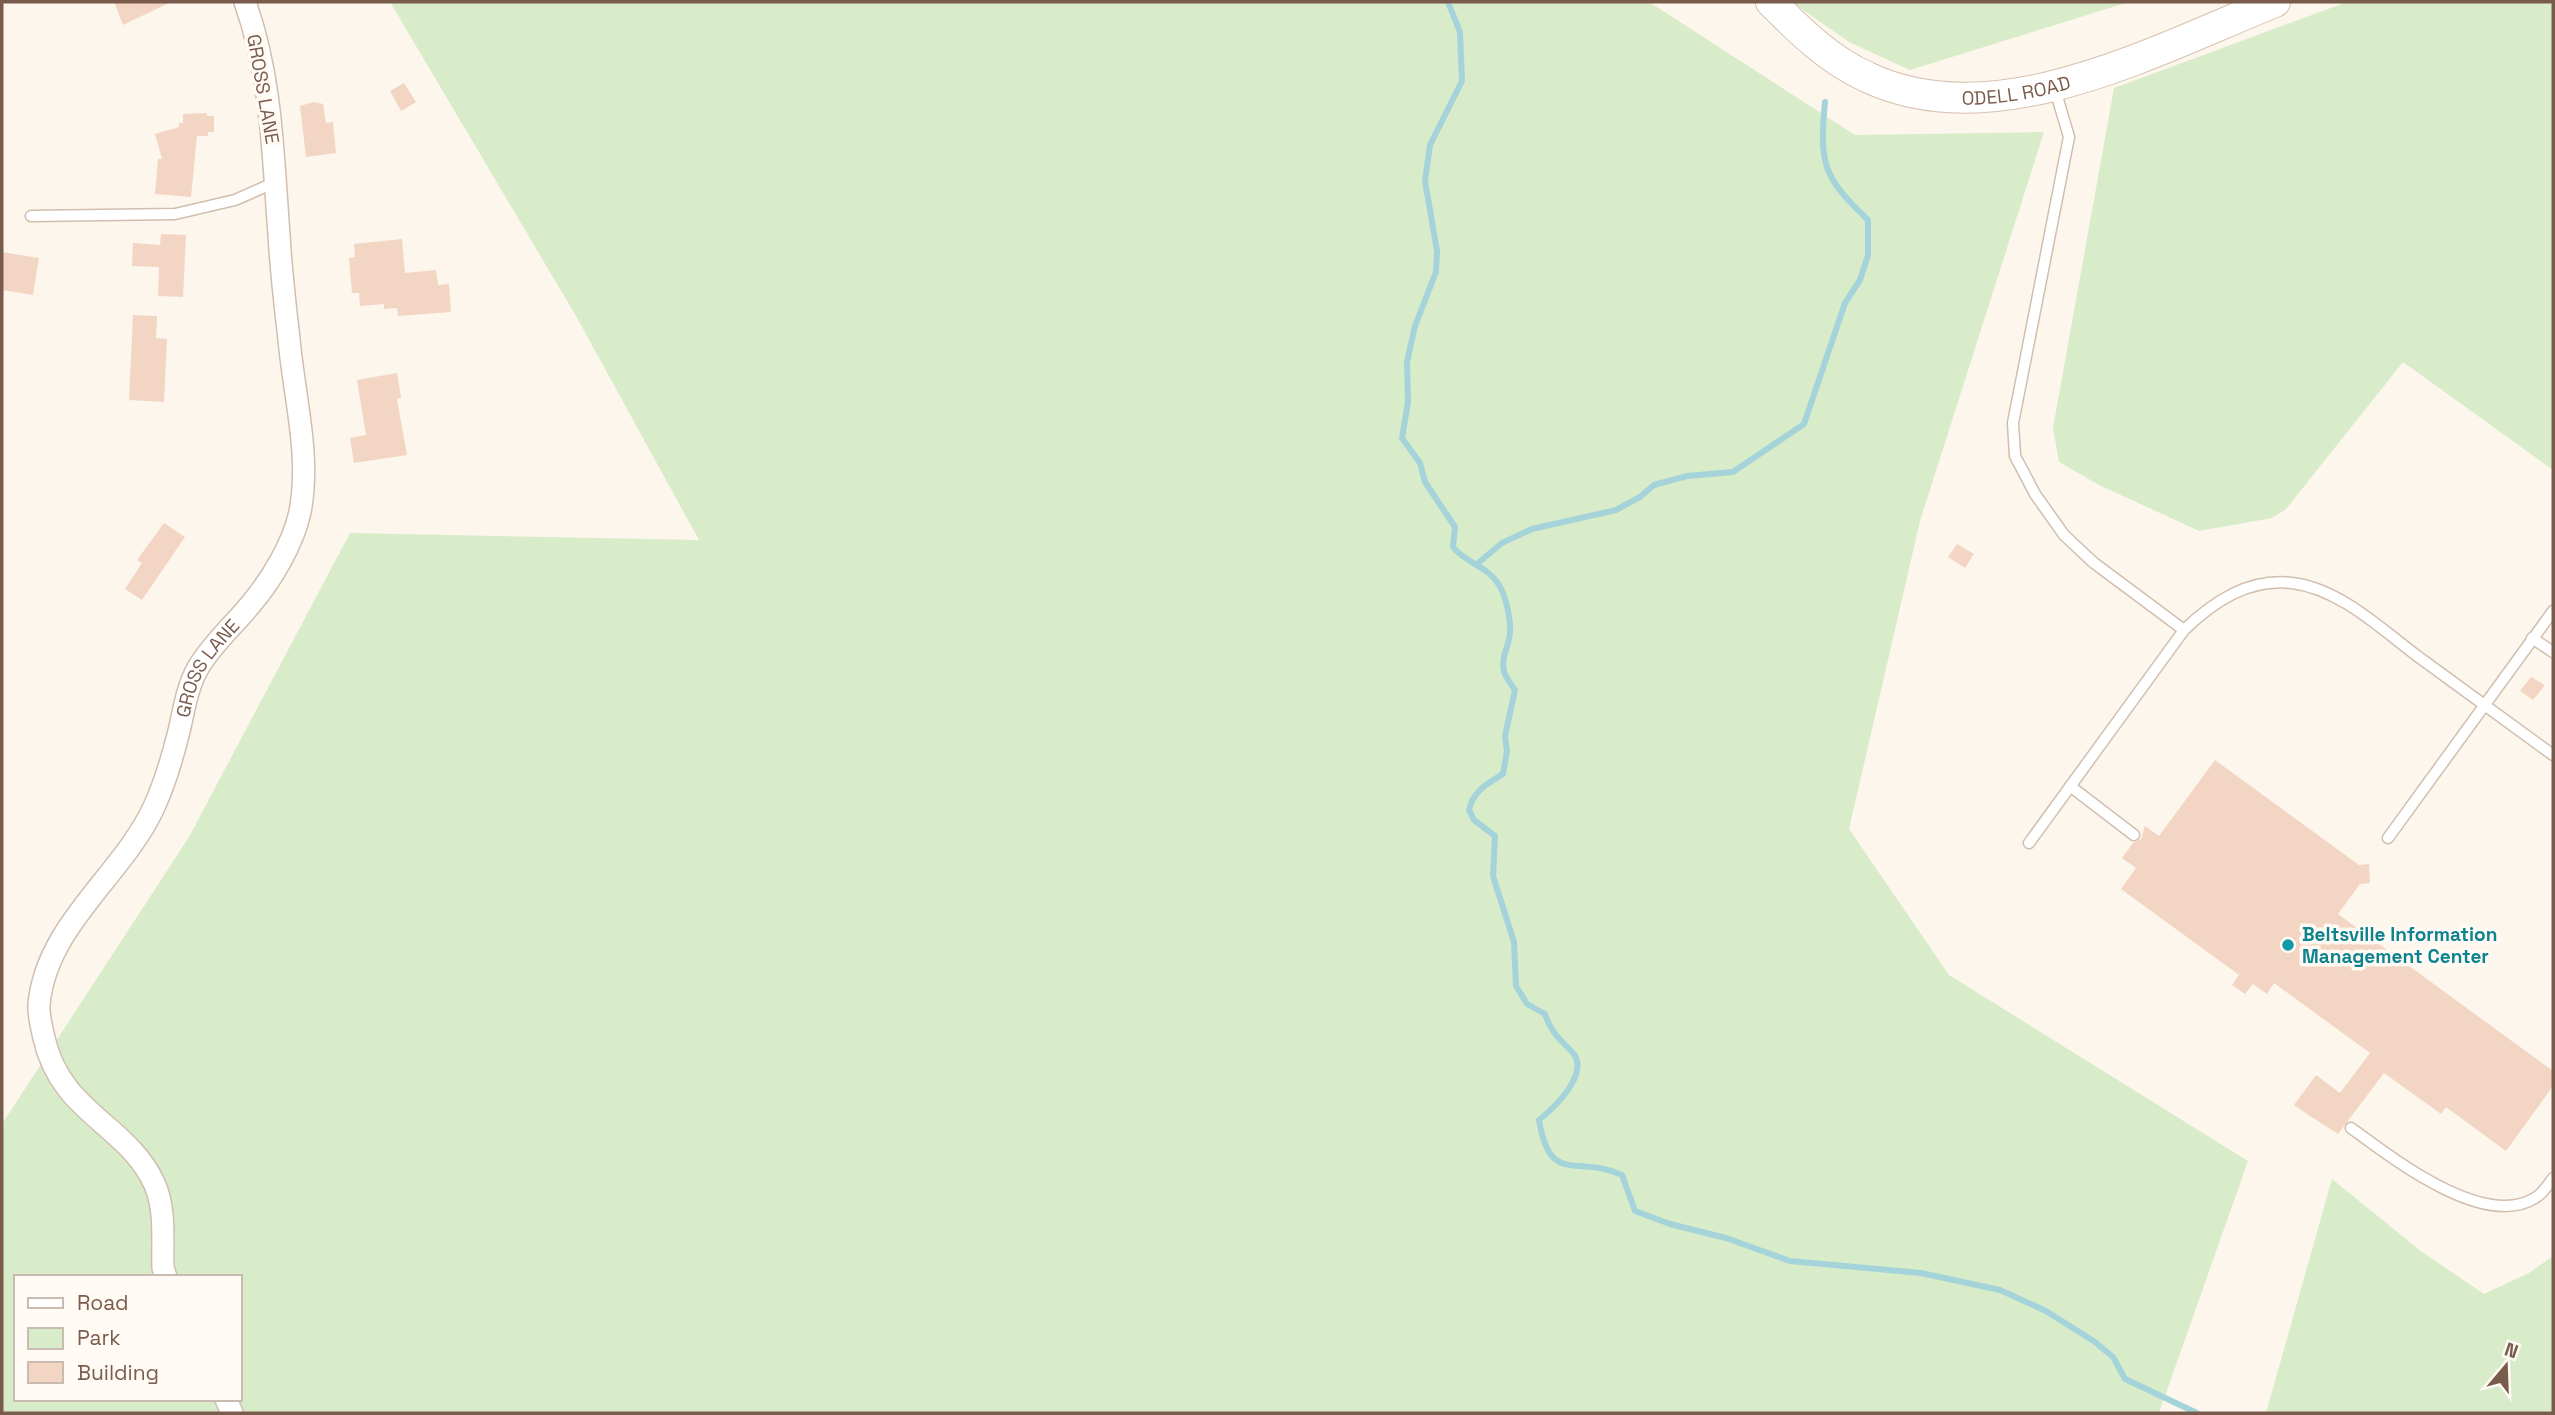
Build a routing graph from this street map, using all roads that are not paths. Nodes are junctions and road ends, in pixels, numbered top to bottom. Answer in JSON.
{"nodes":[{"id":1,"x":245,"y":2,"type":"edge"},
{"id":2,"x":1771,"y":2,"type":"edge"},
{"id":3,"x":2275,"y":2,"type":"edge"},
{"id":4,"x":2054,"y":85,"type":"junction"},
{"id":5,"x":276,"y":183,"type":"junction"},
{"id":6,"x":31,"y":216,"type":"dead end"},
{"id":7,"x":2553,"y":611,"type":"edge"},
{"id":8,"x":2184,"y":630,"type":"junction"},
{"id":9,"x":2532,"y":638,"type":"junction"},
{"id":10,"x":2553,"y":652,"type":"edge"},
{"id":11,"x":2486,"y":706,"type":"junction"},
{"id":12,"x":2553,"y":755,"type":"edge"},
{"id":13,"x":2070,"y":786,"type":"junction"},
{"id":14,"x":2134,"y":835,"type":"dead end"},
{"id":15,"x":2388,"y":838,"type":"dead end"},
{"id":16,"x":2029,"y":842,"type":"dead end"},
{"id":17,"x":2351,"y":1128,"type":"dead end"},
{"id":18,"x":2552,"y":1182,"type":"edge"},
{"id":19,"x":165,"y":1275,"type":"edge"}],
"edges":[{"from":1,"to":5,"type":"street","name":"GROSS LANE"},
{"from":2,"to":4,"type":"street","name":"ODELL ROAD"},
{"from":3,"to":4,"type":"street","name":"ODELL ROAD"},
{"from":4,"to":8,"type":"lane"},
{"from":5,"to":6,"type":"lane"},
{"from":5,"to":19,"type":"street","name":"GROSS LANE"},
{"from":7,"to":9,"type":"lane"},
{"from":8,"to":11,"type":"lane"},
{"from":8,"to":13,"type":"lane"},
{"from":9,"to":10,"type":"lane"},
{"from":9,"to":11,"type":"lane"},
{"from":11,"to":12,"type":"lane"},
{"from":11,"to":15,"type":"lane"},
{"from":13,"to":14,"type":"lane"},
{"from":13,"to":16,"type":"lane"},
{"from":17,"to":18,"type":"lane"}]}
